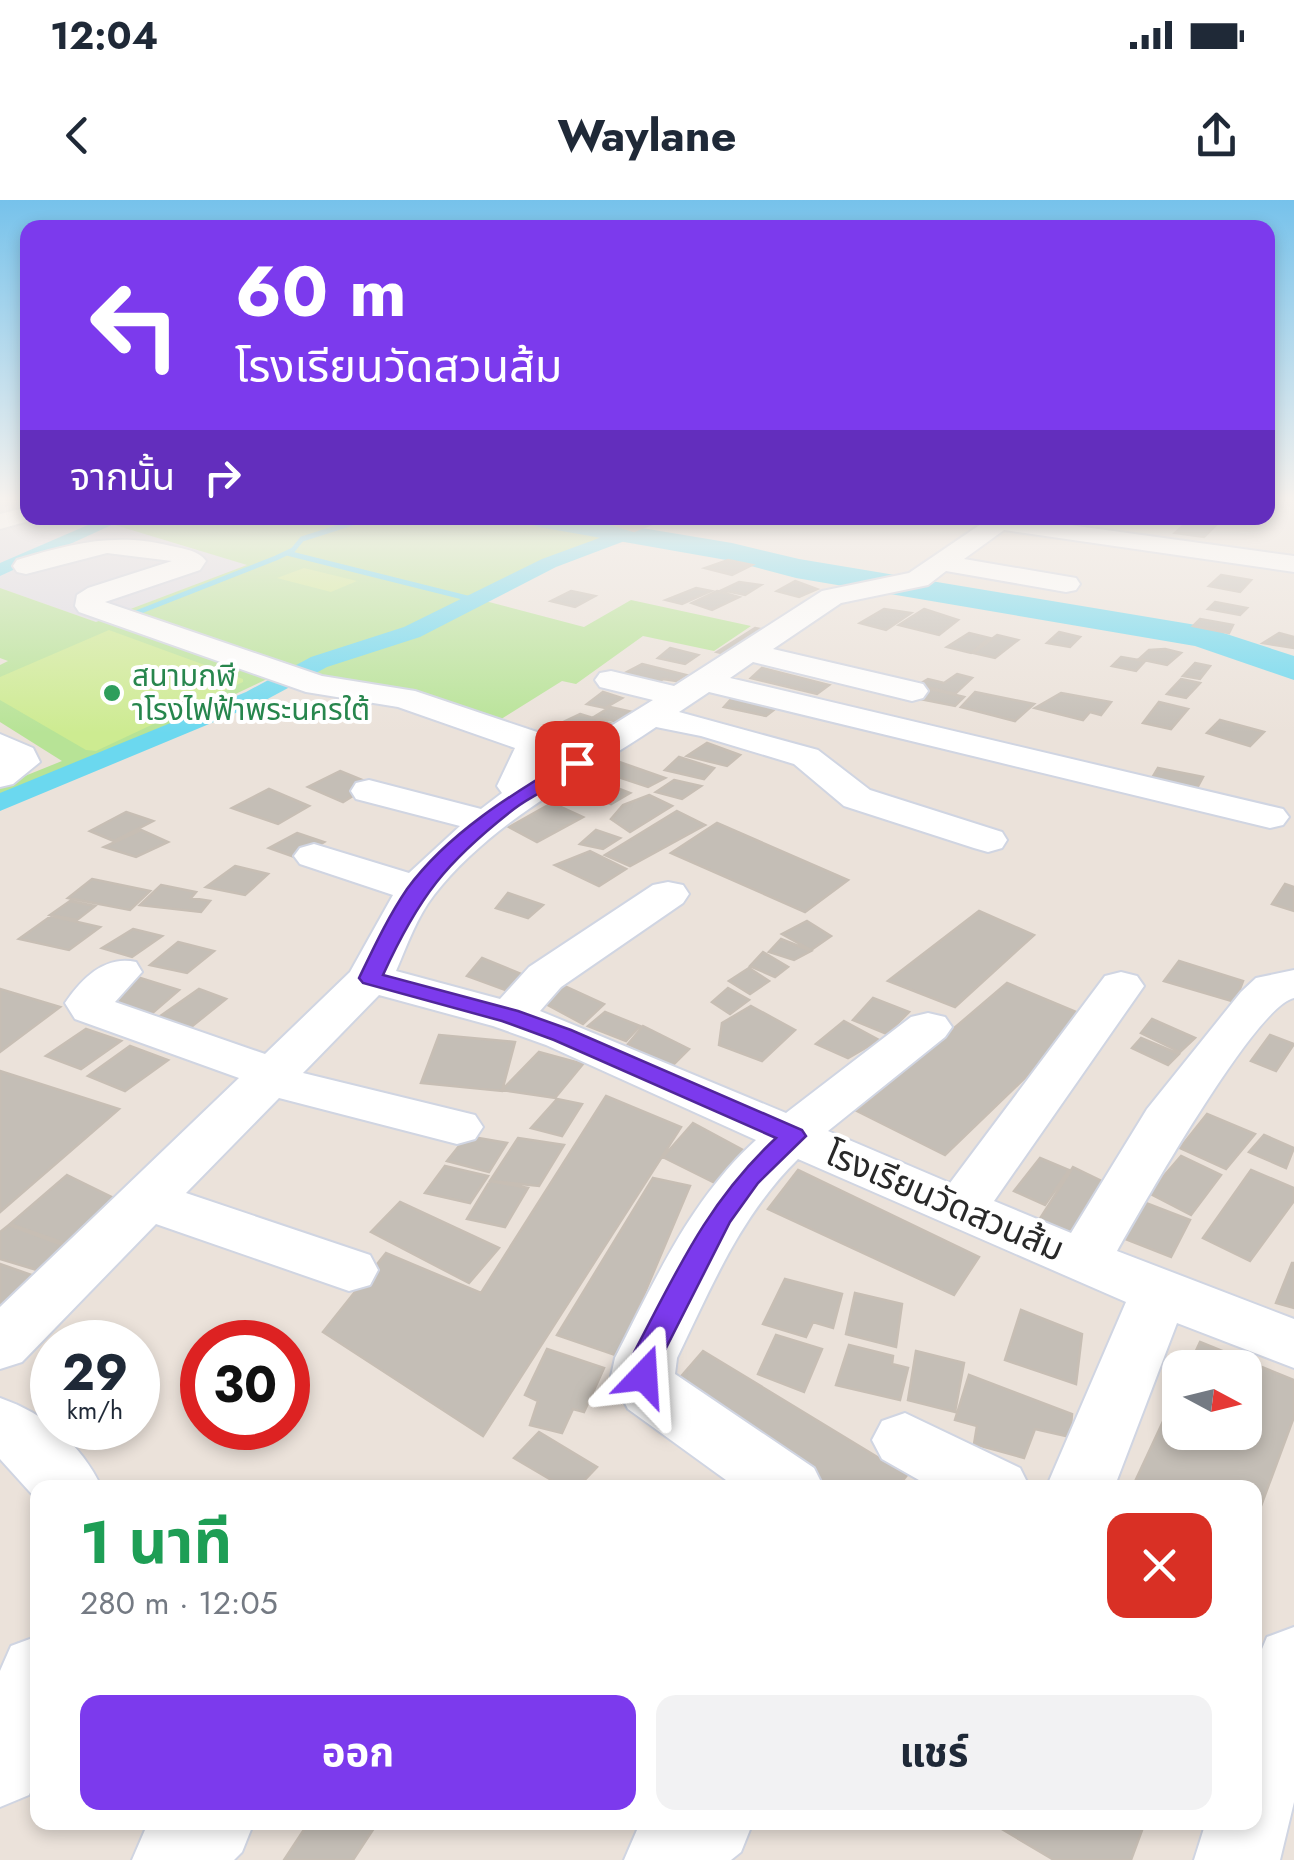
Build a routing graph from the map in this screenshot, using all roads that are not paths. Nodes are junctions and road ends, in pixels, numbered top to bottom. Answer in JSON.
{"nodes":[{"id":1,"x":146,"y":577,"type":"edge"},
{"id":2,"x":918,"y":577,"type":"edge"},
{"id":3,"x":747,"y":652,"type":"junction"},
{"id":4,"x":650,"y":659,"type":"dead end"},
{"id":5,"x":610,"y":680,"type":"dead end"},
{"id":6,"x":912,"y":691,"type":"dead end"},
{"id":7,"x":683,"y":694,"type":"junction"},
{"id":8,"x":0,"y":744,"type":"edge"},
{"id":9,"x":0,"y":776,"type":"edge"},
{"id":10,"x":1010,"y":786,"type":"dead end"},
{"id":11,"x":369,"y":792,"type":"dead end"},
{"id":12,"x":524,"y":795,"type":"junction"},
{"id":13,"x":1270,"y":817,"type":"dead end"},
{"id":14,"x":488,"y":822,"type":"junction"},
{"id":15,"x":988,"y":840,"type":"dead end"},
{"id":16,"x":314,"y":856,"type":"dead end"},
{"id":17,"x":417,"y":889,"type":"junction"},
{"id":18,"x":668,"y":894,"type":"dead end"},
{"id":19,"x":120,"y":972,"type":"dead end"},
{"id":20,"x":370,"y":978,"type":"junction"},
{"id":21,"x":1294,"y":984,"type":"edge"},
{"id":22,"x":1121,"y":986,"type":"dead end"},
{"id":23,"x":510,"y":1016,"type":"junction"},
{"id":24,"x":928,"y":1027,"type":"dead end"},
{"id":25,"x":263,"y":1072,"type":"junction"},
{"id":26,"x":456,"y":1127,"type":"dead end"},
{"id":27,"x":793,"y":1136,"type":"junction"},
{"id":28,"x":146,"y":1200,"type":"junction"},
{"id":29,"x":959,"y":1210,"type":"junction"},
{"id":30,"x":1084,"y":1261,"type":"junction"},
{"id":31,"x":349,"y":1270,"type":"dead end"},
{"id":32,"x":1159,"y":1293,"type":"junction"},
{"id":33,"x":1294,"y":1344,"type":"edge"},
{"id":34,"x":0,"y":1345,"type":"edge"},
{"id":35,"x":0,"y":1424,"type":"edge"},
{"id":36,"x":905,"y":1440,"type":"dead end"},
{"id":37,"x":61,"y":1480,"type":"edge"},
{"id":38,"x":778,"y":1480,"type":"edge"},
{"id":39,"x":981,"y":1480,"type":"edge"},
{"id":40,"x":1083,"y":1480,"type":"edge"},
{"id":41,"x":1294,"y":1664,"type":"edge"},
{"id":42,"x":30,"y":1692,"type":"edge"},
{"id":43,"x":0,"y":1766,"type":"edge"},
{"id":44,"x":1262,"y":1773,"type":"edge"},
{"id":45,"x":204,"y":1830,"type":"edge"},
{"id":46,"x":702,"y":1830,"type":"edge"},
{"id":47,"x":1245,"y":1830,"type":"edge"},
{"id":48,"x":175,"y":1860,"type":"edge"},
{"id":49,"x":666,"y":1860,"type":"edge"},
{"id":50,"x":1236,"y":1860,"type":"edge"}],
"edges":[{"from":1,"to":12,"type":"street"},
{"from":2,"to":3,"type":"street"},
{"from":3,"to":6,"type":"street"},
{"from":3,"to":7,"type":"street"},
{"from":4,"to":7,"type":"street"},
{"from":5,"to":7,"type":"street"},
{"from":7,"to":10,"type":"street"},
{"from":7,"to":12,"type":"street"},
{"from":7,"to":13,"type":"street"},
{"from":7,"to":15,"type":"street"},
{"from":8,"to":9,"type":"street"},
{"from":11,"to":14,"type":"street"},
{"from":12,"to":14,"type":"street"},
{"from":14,"to":17,"type":"street"},
{"from":16,"to":17,"type":"street"},
{"from":17,"to":20,"type":"street"},
{"from":18,"to":23,"type":"street"},
{"from":19,"to":25,"type":"street"},
{"from":20,"to":23,"type":"street","name":"โรงเรียนวัดสวนส้ม"},
{"from":20,"to":25,"type":"street"},
{"from":21,"to":30,"type":"street"},
{"from":22,"to":29,"type":"street"},
{"from":23,"to":27,"type":"street","name":"โรงเรียนวัดสวนส้ม"},
{"from":24,"to":27,"type":"street"},
{"from":25,"to":26,"type":"street"},
{"from":25,"to":28,"type":"street"},
{"from":27,"to":29,"type":"street","name":"โรงเรียนวัดสวนส้ม"},
{"from":27,"to":38,"type":"street"},
{"from":28,"to":31,"type":"street"},
{"from":28,"to":34,"type":"street"},
{"from":29,"to":30,"type":"street","name":"โรงเรียนวัดสวนส้ม"},
{"from":30,"to":32,"type":"street","name":"โรงเรียนวัดสวนส้ม"},
{"from":32,"to":33,"type":"street","name":"โรงเรียนวัดสวนส้ม"},
{"from":32,"to":40,"type":"street"},
{"from":35,"to":37,"type":"street"},
{"from":36,"to":39,"type":"street"},
{"from":41,"to":44,"type":"street"},
{"from":42,"to":43,"type":"street"},
{"from":45,"to":48,"type":"street"},
{"from":46,"to":49,"type":"street"},
{"from":47,"to":50,"type":"street"}]}
